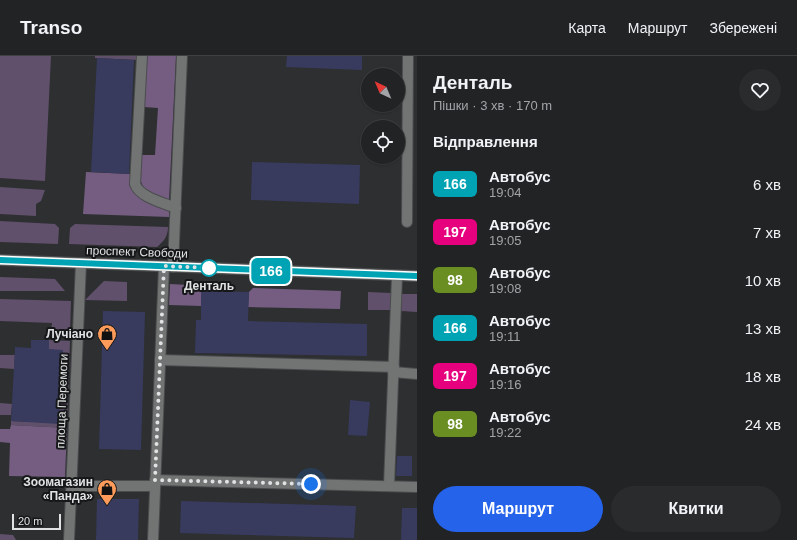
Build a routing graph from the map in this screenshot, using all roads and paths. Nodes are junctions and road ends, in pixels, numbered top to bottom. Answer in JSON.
{"nodes":[{"id":1,"x":142,"y":56,"type":"edge"},
{"id":2,"x":182,"y":56,"type":"edge"},
{"id":3,"x":408,"y":56,"type":"edge"},
{"id":4,"x":176,"y":208,"type":"junction"},
{"id":5,"x":407,"y":222,"type":"dead end"},
{"id":6,"x":0,"y":260,"type":"edge"},
{"id":7,"x":81,"y":263,"type":"junction"},
{"id":8,"x":168,"y":267,"type":"junction"},
{"id":9,"x":397,"y":276,"type":"junction"},
{"id":10,"x":417,"y":276,"type":"edge"},
{"id":11,"x":160,"y":360,"type":"junction"},
{"id":12,"x":394,"y":370,"type":"junction"},
{"id":13,"x":417,"y":374,"type":"edge"},
{"id":14,"x":155,"y":483,"type":"junction"},
{"id":15,"x":72,"y":486,"type":"junction"},
{"id":16,"x":389,"y":486,"type":"junction"},
{"id":17,"x":417,"y":487,"type":"edge"},
{"id":18,"x":70,"y":540,"type":"edge"},
{"id":19,"x":153,"y":540,"type":"edge"}],
"edges":[{"from":1,"to":4,"type":"street"},
{"from":2,"to":4,"type":"street"},
{"from":3,"to":5,"type":"street"},
{"from":4,"to":8,"type":"street"},
{"from":6,"to":7,"type":"street","name":"проспект Свободи"},
{"from":7,"to":8,"type":"street","name":"проспект Свободи"},
{"from":7,"to":15,"type":"street","name":"площа Перемоги"},
{"from":8,"to":9,"type":"street","name":"проспект Свободи"},
{"from":8,"to":11,"type":"street"},
{"from":9,"to":10,"type":"street","name":"проспект Свободи"},
{"from":9,"to":12,"type":"street"},
{"from":11,"to":12,"type":"street"},
{"from":11,"to":14,"type":"street"},
{"from":12,"to":13,"type":"street"},
{"from":12,"to":16,"type":"street"},
{"from":14,"to":15,"type":"street"},
{"from":14,"to":16,"type":"street"},
{"from":14,"to":19,"type":"street"},
{"from":15,"to":18,"type":"street","name":"площа Перемоги"},
{"from":16,"to":17,"type":"street"}]}
